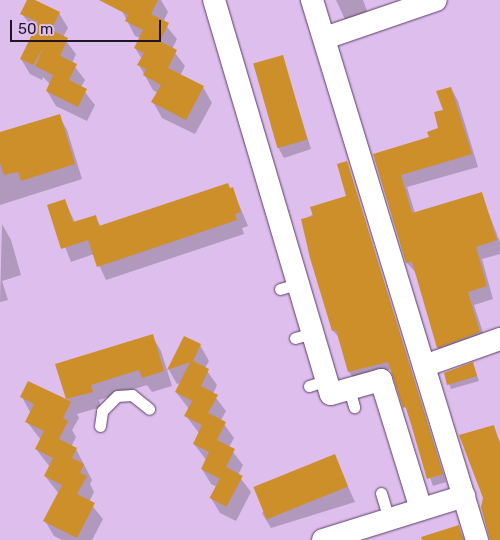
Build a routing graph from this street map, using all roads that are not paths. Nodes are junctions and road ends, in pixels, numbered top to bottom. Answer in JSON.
{"nodes":[{"id":1,"x":214,"y":0,"type":"edge"},
{"id":2,"x":312,"y":0,"type":"edge"},
{"id":3,"x":436,"y":0,"type":"edge"},
{"id":4,"x":325,"y":38,"type":"junction"},
{"id":5,"x":500,"y":339,"type":"edge"},
{"id":6,"x":424,"y":366,"type":"junction"},
{"id":7,"x":149,"y":409,"type":"dead end"},
{"id":8,"x":100,"y":426,"type":"dead end"},
{"id":9,"x":381,"y":492,"type":"dead end"},
{"id":10,"x":464,"y":496,"type":"junction"},
{"id":11,"x":421,"y":509,"type":"junction"},
{"id":12,"x":389,"y":519,"type":"junction"},
{"id":13,"x":368,"y":533,"type":"edge"},
{"id":14,"x":322,"y":540,"type":"edge"},
{"id":15,"x":477,"y":540,"type":"edge"}],
"edges":[{"from":1,"to":11,"type":"street"},
{"from":2,"to":4,"type":"street"},
{"from":3,"to":4,"type":"street"},
{"from":4,"to":6,"type":"street"},
{"from":5,"to":6,"type":"street"},
{"from":6,"to":10,"type":"street"},
{"from":7,"to":8,"type":"lane"},
{"from":9,"to":12,"type":"lane"},
{"from":10,"to":11,"type":"street"},
{"from":10,"to":15,"type":"street"},
{"from":11,"to":12,"type":"street"},
{"from":12,"to":13,"type":"street"},
{"from":13,"to":14,"type":"street"}]}
